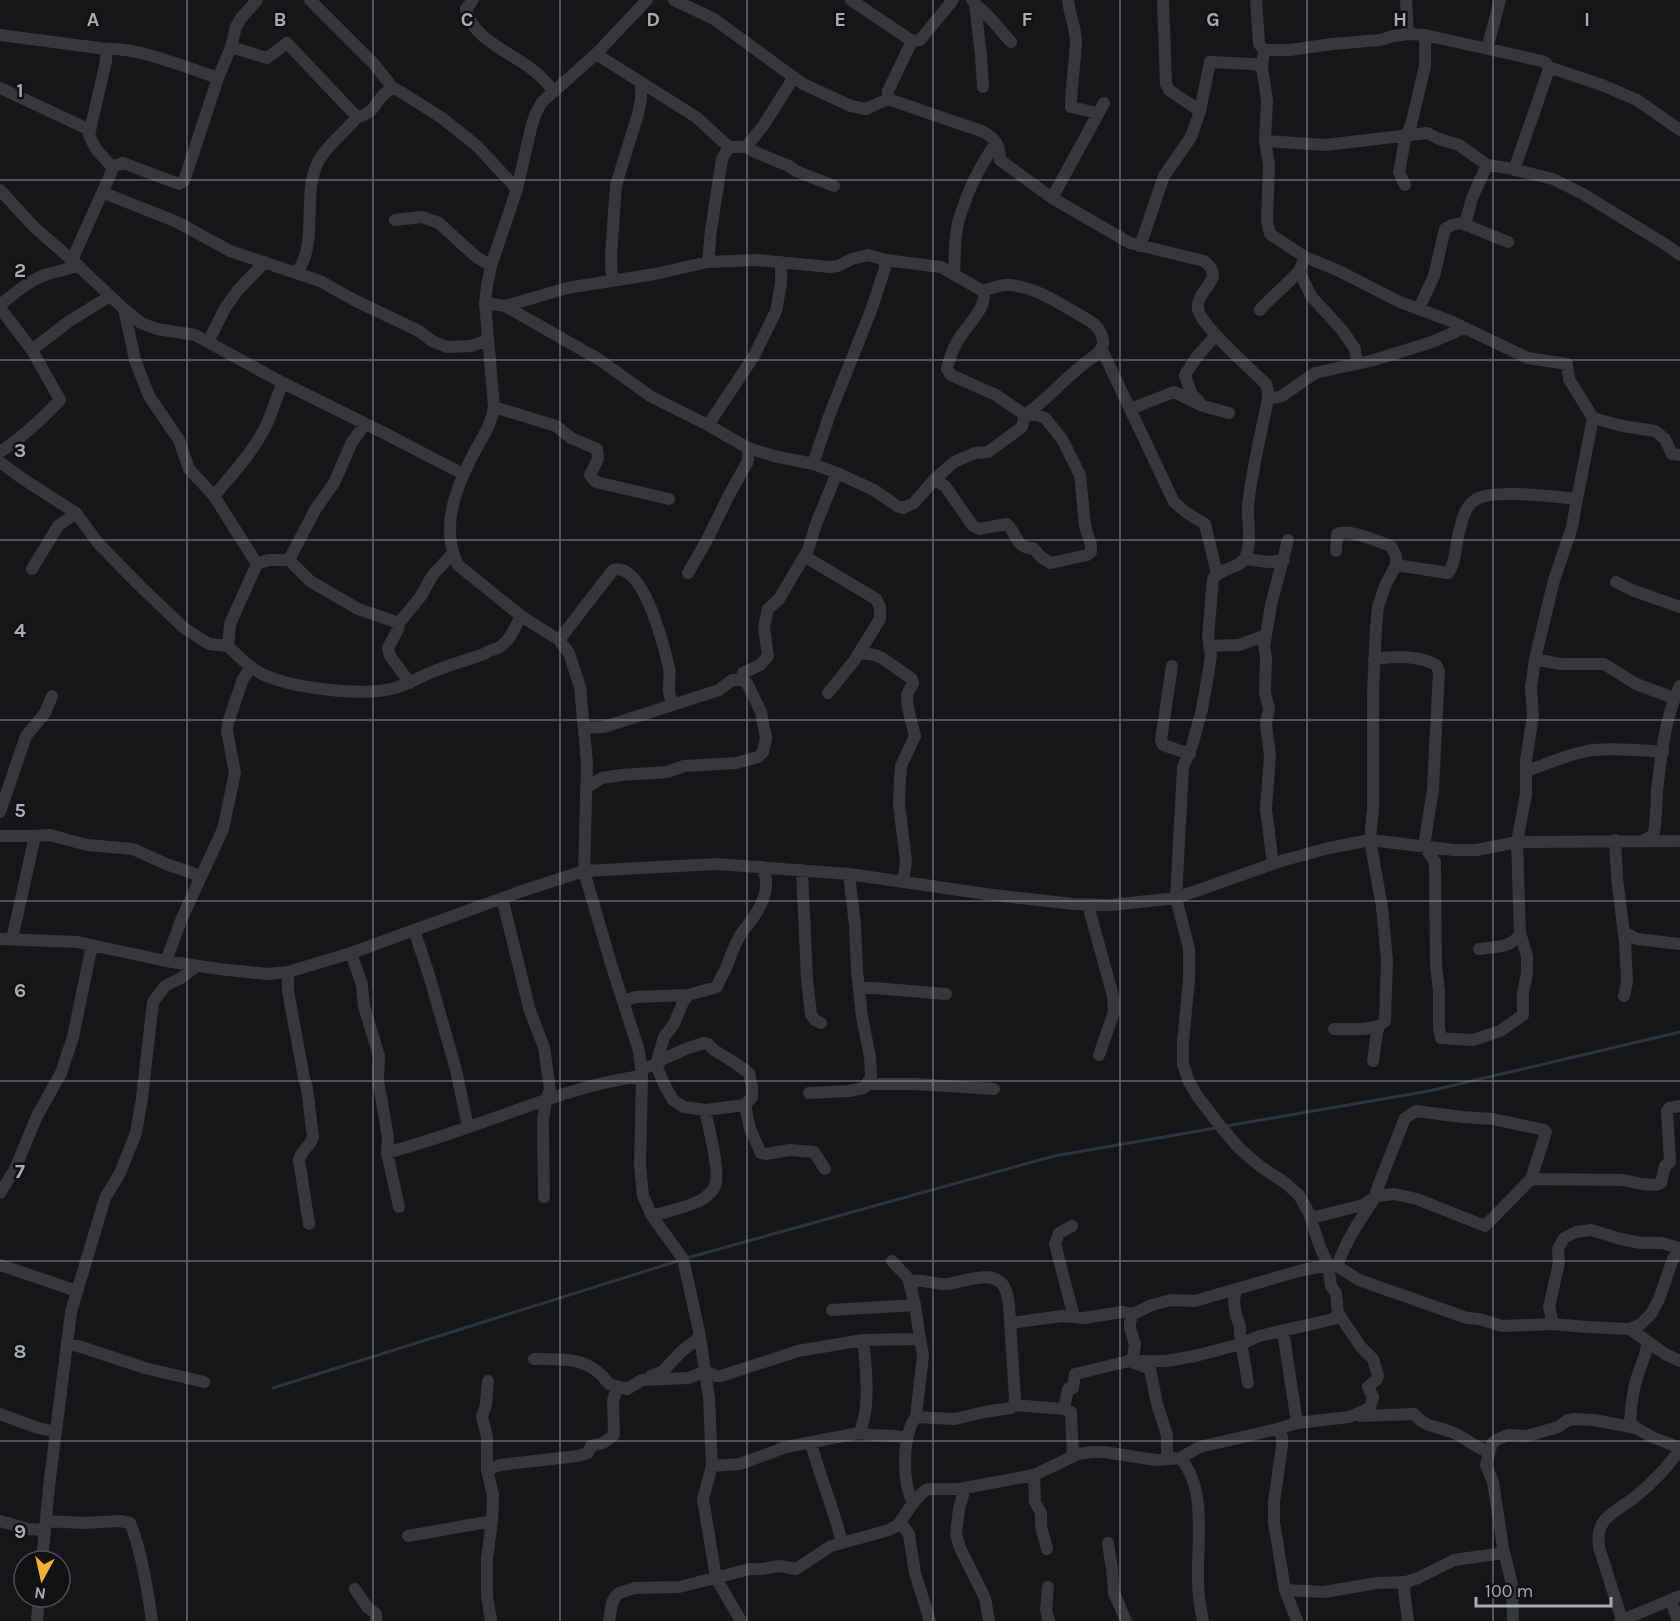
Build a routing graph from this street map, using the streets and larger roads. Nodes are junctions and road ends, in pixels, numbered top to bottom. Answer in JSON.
{"nodes":[{"id":1,"x":257,"y":0,"type":"edge"},
{"id":2,"x":310,"y":0,"type":"edge"},
{"id":3,"x":473,"y":0,"type":"edge"},
{"id":4,"x":647,"y":0,"type":"edge"},
{"id":5,"x":674,"y":0,"type":"edge"},
{"id":6,"x":851,"y":0,"type":"edge"},
{"id":7,"x":953,"y":0,"type":"edge"},
{"id":8,"x":1068,"y":0,"type":"edge"},
{"id":9,"x":1163,"y":0,"type":"edge"},
{"id":10,"x":1256,"y":0,"type":"edge"},
{"id":11,"x":1406,"y":0,"type":"edge"},
{"id":12,"x":1500,"y":0,"type":"edge"},
{"id":13,"x":974,"y":2,"type":"edge"},
{"id":14,"x":1408,"y":34,"type":"junction"},
{"id":15,"x":1425,"y":35,"type":"junction"},
{"id":16,"x":1,"y":38,"type":"edge"},
{"id":17,"x":912,"y":41,"type":"junction"},
{"id":18,"x":1011,"y":42,"type":"dead end"},
{"id":19,"x":231,"y":47,"type":"junction"},
{"id":20,"x":106,"y":49,"type":"junction"},
{"id":21,"x":1487,"y":49,"type":"junction"},
{"id":22,"x":1264,"y":50,"type":"junction"},
{"id":23,"x":596,"y":54,"type":"junction"},
{"id":24,"x":1262,"y":67,"type":"junction"},
{"id":25,"x":1548,"y":67,"type":"junction"},
{"id":26,"x":218,"y":78,"type":"junction"},
{"id":27,"x":794,"y":78,"type":"junction"},
{"id":28,"x":641,"y":83,"type":"junction"},
{"id":29,"x":983,"y":87,"type":"dead end"},
{"id":30,"x":0,"y":88,"type":"edge"},
{"id":31,"x":393,"y":88,"type":"junction"},
{"id":32,"x":554,"y":92,"type":"junction"},
{"id":33,"x":888,"y":99,"type":"junction"},
{"id":34,"x":1200,"y":111,"type":"junction"},
{"id":35,"x":357,"y":117,"type":"junction"},
{"id":36,"x":90,"y":130,"type":"junction"},
{"id":37,"x":1680,"y":130,"type":"edge"},
{"id":38,"x":1406,"y":135,"type":"junction"},
{"id":39,"x":1265,"y":141,"type":"junction"},
{"id":40,"x":996,"y":143,"type":"junction"},
{"id":41,"x":729,"y":147,"type":"junction"},
{"id":42,"x":746,"y":147,"type":"junction"},
{"id":43,"x":1487,"y":165,"type":"junction"},
{"id":44,"x":112,"y":167,"type":"junction"},
{"id":45,"x":1514,"y":170,"type":"junction"},
{"id":46,"x":1405,"y":185,"type":"dead end"},
{"id":47,"x":834,"y":186,"type":"dead end"},
{"id":48,"x":517,"y":189,"type":"junction"},
{"id":49,"x":0,"y":190,"type":"edge"},
{"id":50,"x":104,"y":193,"type":"junction"},
{"id":51,"x":1052,"y":198,"type":"junction"},
{"id":52,"x":395,"y":220,"type":"dead end"},
{"id":53,"x":1465,"y":225,"type":"junction"},
{"id":54,"x":1508,"y":242,"type":"dead end"},
{"id":55,"x":1140,"y":246,"type":"junction"},
{"id":56,"x":1680,"y":255,"type":"edge"},
{"id":57,"x":1305,"y":257,"type":"junction"},
{"id":58,"x":885,"y":260,"type":"junction"},
{"id":59,"x":75,"y":262,"type":"junction"},
{"id":60,"x":265,"y":262,"type":"junction"},
{"id":61,"x":708,"y":262,"type":"junction"},
{"id":62,"x":781,"y":262,"type":"junction"},
{"id":63,"x":491,"y":266,"type":"junction"},
{"id":64,"x":1299,"y":271,"type":"junction"},
{"id":65,"x":296,"y":273,"type":"junction"},
{"id":66,"x":954,"y":274,"type":"junction"},
{"id":67,"x":612,"y":281,"type":"junction"},
{"id":68,"x":983,"y":291,"type":"junction"},
{"id":69,"x":110,"y":296,"type":"junction"},
{"id":70,"x":485,"y":303,"type":"junction"},
{"id":71,"x":0,"y":306,"type":"edge"},
{"id":72,"x":505,"y":306,"type":"junction"},
{"id":73,"x":1419,"y":308,"type":"junction"},
{"id":74,"x":124,"y":309,"type":"junction"},
{"id":75,"x":1260,"y":310,"type":"dead end"},
{"id":76,"x":1464,"y":328,"type":"junction"},
{"id":77,"x":1216,"y":335,"type":"junction"},
{"id":78,"x":488,"y":340,"type":"junction"},
{"id":79,"x":208,"y":342,"type":"junction"},
{"id":80,"x":32,"y":350,"type":"junction"},
{"id":81,"x":1102,"y":350,"type":"junction"},
{"id":82,"x":1357,"y":364,"type":"junction"},
{"id":83,"x":283,"y":383,"type":"junction"},
{"id":84,"x":1268,"y":399,"type":"junction"},
{"id":85,"x":1203,"y":406,"type":"junction"},
{"id":86,"x":494,"y":407,"type":"junction"},
{"id":87,"x":1130,"y":409,"type":"junction"},
{"id":88,"x":1229,"y":412,"type":"dead end"},
{"id":89,"x":1025,"y":415,"type":"junction"},
{"id":90,"x":1593,"y":418,"type":"junction"},
{"id":91,"x":365,"y":424,"type":"junction"},
{"id":92,"x":708,"y":425,"type":"junction"},
{"id":93,"x":748,"y":448,"type":"junction"},
{"id":94,"x":0,"y":452,"type":"edge"},
{"id":95,"x":1680,"y":455,"type":"edge"},
{"id":96,"x":0,"y":462,"type":"edge"},
{"id":97,"x":813,"y":464,"type":"junction"},
{"id":98,"x":837,"y":473,"type":"junction"},
{"id":99,"x":463,"y":474,"type":"junction"},
{"id":100,"x":934,"y":480,"type":"junction"},
{"id":101,"x":214,"y":496,"type":"junction"},
{"id":102,"x":669,"y":499,"type":"dead end"},
{"id":103,"x":1577,"y":499,"type":"junction"},
{"id":104,"x":76,"y":513,"type":"junction"},
{"id":105,"x":1288,"y":540,"type":"dead end"},
{"id":106,"x":1336,"y":551,"type":"dead end"},
{"id":107,"x":452,"y":554,"type":"junction"},
{"id":108,"x":804,"y":556,"type":"junction"},
{"id":109,"x":1245,"y":559,"type":"junction"},
{"id":110,"x":289,"y":560,"type":"junction"},
{"id":111,"x":1284,"y":560,"type":"junction"},
{"id":112,"x":257,"y":564,"type":"junction"},
{"id":113,"x":1396,"y":565,"type":"junction"},
{"id":114,"x":32,"y":569,"type":"dead end"},
{"id":115,"x":688,"y":573,"type":"dead end"},
{"id":116,"x":1217,"y":574,"type":"junction"},
{"id":117,"x":1616,"y":582,"type":"dead end"},
{"id":118,"x":1680,"y":607,"type":"edge"},
{"id":119,"x":521,"y":616,"type":"junction"},
{"id":120,"x":399,"y":623,"type":"junction"},
{"id":121,"x":1266,"y":635,"type":"junction"},
{"id":122,"x":559,"y":640,"type":"junction"},
{"id":123,"x":228,"y":646,"type":"junction"},
{"id":124,"x":1209,"y":646,"type":"junction"},
{"id":125,"x":859,"y":653,"type":"junction"},
{"id":126,"x":1536,"y":659,"type":"junction"},
{"id":127,"x":1374,"y":660,"type":"junction"},
{"id":128,"x":1173,"y":666,"type":"dead end"},
{"id":129,"x":251,"y":667,"type":"junction"},
{"id":130,"x":741,"y":680,"type":"junction"},
{"id":131,"x":410,"y":682,"type":"junction"},
{"id":132,"x":1677,"y":692,"type":"edge"},
{"id":133,"x":828,"y":693,"type":"dead end"},
{"id":134,"x":52,"y":696,"type":"dead end"},
{"id":135,"x":673,"y":705,"type":"junction"},
{"id":136,"x":584,"y":728,"type":"junction"},
{"id":137,"x":1663,"y":752,"type":"junction"},
{"id":138,"x":1190,"y":754,"type":"junction"},
{"id":139,"x":1526,"y":771,"type":"junction"},
{"id":140,"x":586,"y":788,"type":"junction"},
{"id":141,"x":0,"y":812,"type":"edge"},
{"id":142,"x":0,"y":836,"type":"edge"},
{"id":143,"x":34,"y":836,"type":"junction"},
{"id":144,"x":1370,"y":840,"type":"junction"},
{"id":145,"x":1615,"y":840,"type":"junction"},
{"id":146,"x":1643,"y":840,"type":"junction"},
{"id":147,"x":1680,"y":841,"type":"edge"},
{"id":148,"x":1516,"y":842,"type":"junction"},
{"id":149,"x":1424,"y":846,"type":"junction"},
{"id":150,"x":1273,"y":864,"type":"junction"},
{"id":151,"x":762,"y":867,"type":"junction"},
{"id":152,"x":802,"y":870,"type":"junction"},
{"id":153,"x":584,"y":872,"type":"junction"},
{"id":154,"x":849,"y":874,"type":"junction"},
{"id":155,"x":201,"y":876,"type":"junction"},
{"id":156,"x":903,"y":882,"type":"junction"},
{"id":157,"x":502,"y":898,"type":"junction"},
{"id":158,"x":1176,"y":898,"type":"junction"},
{"id":159,"x":1088,"y":904,"type":"junction"},
{"id":160,"x":414,"y":930,"type":"junction"},
{"id":161,"x":1624,"y":932,"type":"junction"},
{"id":162,"x":1520,"y":933,"type":"junction"},
{"id":163,"x":6,"y":939,"type":"edge"},
{"id":164,"x":1680,"y":944,"type":"edge"},
{"id":165,"x":92,"y":945,"type":"junction"},
{"id":166,"x":1479,"y":949,"type":"dead end"},
{"id":167,"x":351,"y":953,"type":"junction"},
{"id":168,"x":166,"y":961,"type":"junction"},
{"id":169,"x":197,"y":966,"type":"junction"},
{"id":170,"x":288,"y":972,"type":"junction"},
{"id":171,"x":859,"y":988,"type":"junction"},
{"id":172,"x":946,"y":994,"type":"dead end"},
{"id":173,"x":688,"y":995,"type":"junction"},
{"id":174,"x":1624,"y":996,"type":"dead end"},
{"id":175,"x":623,"y":1001,"type":"junction"},
{"id":176,"x":822,"y":1023,"type":"dead end"},
{"id":177,"x":1379,"y":1026,"type":"junction"},
{"id":178,"x":1334,"y":1029,"type":"dead end"},
{"id":179,"x":1099,"y":1055,"type":"dead end"},
{"id":180,"x":1373,"y":1061,"type":"dead end"},
{"id":181,"x":656,"y":1065,"type":"junction"},
{"id":182,"x":642,"y":1072,"type":"junction"},
{"id":183,"x":868,"y":1084,"type":"junction"},
{"id":184,"x":994,"y":1089,"type":"dead end"},
{"id":185,"x":809,"y":1093,"type":"dead end"},
{"id":186,"x":546,"y":1100,"type":"junction"},
{"id":187,"x":745,"y":1105,"type":"junction"},
{"id":188,"x":1680,"y":1106,"type":"edge"},
{"id":189,"x":705,"y":1110,"type":"junction"},
{"id":190,"x":468,"y":1127,"type":"junction"},
{"id":191,"x":387,"y":1154,"type":"junction"},
{"id":192,"x":1675,"y":1161,"type":"edge"},
{"id":193,"x":825,"y":1169,"type":"dead end"},
{"id":194,"x":1531,"y":1179,"type":"junction"},
{"id":195,"x":0,"y":1193,"type":"edge"},
{"id":196,"x":543,"y":1197,"type":"dead end"},
{"id":197,"x":1375,"y":1197,"type":"junction"},
{"id":198,"x":399,"y":1208,"type":"dead end"},
{"id":199,"x":652,"y":1215,"type":"junction"},
{"id":200,"x":1311,"y":1218,"type":"junction"},
{"id":201,"x":309,"y":1224,"type":"dead end"},
{"id":202,"x":1072,"y":1226,"type":"dead end"},
{"id":203,"x":1680,"y":1248,"type":"edge"},
{"id":204,"x":892,"y":1261,"type":"dead end"},
{"id":205,"x":0,"y":1265,"type":"edge"},
{"id":206,"x":1333,"y":1265,"type":"junction"},
{"id":207,"x":1236,"y":1289,"type":"junction"},
{"id":208,"x":911,"y":1290,"type":"junction"},
{"id":209,"x":77,"y":1291,"type":"junction"},
{"id":210,"x":915,"y":1305,"type":"junction"},
{"id":211,"x":832,"y":1310,"type":"dead end"},
{"id":212,"x":1338,"y":1313,"type":"junction"},
{"id":213,"x":1134,"y":1314,"type":"junction"},
{"id":214,"x":1074,"y":1317,"type":"junction"},
{"id":215,"x":1010,"y":1323,"type":"junction"},
{"id":216,"x":1553,"y":1324,"type":"junction"},
{"id":217,"x":1630,"y":1329,"type":"junction"},
{"id":218,"x":1283,"y":1331,"type":"junction"},
{"id":219,"x":700,"y":1337,"type":"junction"},
{"id":220,"x":920,"y":1339,"type":"junction"},
{"id":221,"x":863,"y":1340,"type":"junction"},
{"id":222,"x":1647,"y":1342,"type":"junction"},
{"id":223,"x":67,"y":1344,"type":"junction"},
{"id":224,"x":1241,"y":1344,"type":"junction"},
{"id":225,"x":534,"y":1359,"type":"dead end"},
{"id":226,"x":1680,"y":1360,"type":"edge"},
{"id":227,"x":1129,"y":1361,"type":"junction"},
{"id":228,"x":705,"y":1371,"type":"junction"},
{"id":229,"x":649,"y":1379,"type":"junction"},
{"id":230,"x":488,"y":1381,"type":"dead end"},
{"id":231,"x":204,"y":1382,"type":"dead end"},
{"id":232,"x":1248,"y":1383,"type":"dead end"},
{"id":233,"x":617,"y":1387,"type":"junction"},
{"id":234,"x":1014,"y":1405,"type":"junction"},
{"id":235,"x":1064,"y":1409,"type":"junction"},
{"id":236,"x":0,"y":1414,"type":"edge"},
{"id":237,"x":916,"y":1417,"type":"junction"},
{"id":238,"x":1349,"y":1417,"type":"junction"},
{"id":239,"x":1297,"y":1423,"type":"junction"},
{"id":240,"x":1636,"y":1428,"type":"junction"},
{"id":241,"x":1277,"y":1429,"type":"junction"},
{"id":242,"x":56,"y":1432,"type":"junction"},
{"id":243,"x":859,"y":1433,"type":"junction"},
{"id":244,"x":907,"y":1438,"type":"junction"},
{"id":245,"x":811,"y":1443,"type":"junction"},
{"id":246,"x":1680,"y":1449,"type":"edge"},
{"id":247,"x":1489,"y":1452,"type":"junction"},
{"id":248,"x":1073,"y":1457,"type":"junction"},
{"id":249,"x":1174,"y":1459,"type":"junction"},
{"id":250,"x":712,"y":1466,"type":"junction"},
{"id":251,"x":487,"y":1470,"type":"junction"},
{"id":252,"x":1034,"y":1475,"type":"junction"},
{"id":253,"x":965,"y":1488,"type":"junction"},
{"id":254,"x":913,"y":1503,"type":"junction"},
{"id":255,"x":0,"y":1521,"type":"edge"},
{"id":256,"x":492,"y":1521,"type":"junction"},
{"id":257,"x":46,"y":1525,"type":"junction"},
{"id":258,"x":898,"y":1525,"type":"junction"},
{"id":259,"x":408,"y":1536,"type":"dead end"},
{"id":260,"x":842,"y":1543,"type":"junction"},
{"id":261,"x":1108,"y":1543,"type":"dead end"},
{"id":262,"x":43,"y":1549,"type":"edge"},
{"id":263,"x":1047,"y":1550,"type":"dead end"},
{"id":264,"x":1504,"y":1553,"type":"junction"},
{"id":265,"x":716,"y":1578,"type":"junction"},
{"id":266,"x":1406,"y":1582,"type":"junction"},
{"id":267,"x":1048,"y":1587,"type":"dead end"},
{"id":268,"x":355,"y":1590,"type":"dead end"},
{"id":269,"x":1286,"y":1590,"type":"junction"},
{"id":270,"x":1675,"y":1598,"type":"edge"},
{"id":271,"x":152,"y":1621,"type":"edge"},
{"id":272,"x":376,"y":1621,"type":"edge"},
{"id":273,"x":491,"y":1621,"type":"edge"},
{"id":274,"x":609,"y":1621,"type":"edge"},
{"id":275,"x":741,"y":1621,"type":"edge"},
{"id":276,"x":930,"y":1621,"type":"edge"},
{"id":277,"x":989,"y":1621,"type":"edge"},
{"id":278,"x":1049,"y":1621,"type":"edge"},
{"id":279,"x":1126,"y":1621,"type":"edge"},
{"id":280,"x":1203,"y":1621,"type":"edge"},
{"id":281,"x":1297,"y":1621,"type":"edge"},
{"id":282,"x":1408,"y":1621,"type":"edge"},
{"id":283,"x":1513,"y":1621,"type":"edge"},
{"id":284,"x":1621,"y":1621,"type":"edge"},
{"id":285,"x":1678,"y":1621,"type":"edge"}],
"edges":[{"from":1,"to":19,"type":"street"},
{"from":2,"to":31,"type":"street"},
{"from":3,"to":32,"type":"street"},
{"from":4,"to":23,"type":"street"},
{"from":5,"to":27,"type":"street"},
{"from":6,"to":17,"type":"street"},
{"from":7,"to":17,"type":"street"},
{"from":8,"to":51,"type":"street"},
{"from":9,"to":34,"type":"street"},
{"from":10,"to":22,"type":"street"},
{"from":11,"to":14,"type":"street"},
{"from":12,"to":21,"type":"street"},
{"from":13,"to":18,"type":"street"},
{"from":13,"to":29,"type":"street"},
{"from":14,"to":15,"type":"street"},
{"from":14,"to":22,"type":"street"},
{"from":15,"to":21,"type":"street"},
{"from":15,"to":38,"type":"street"},
{"from":16,"to":20,"type":"street"},
{"from":17,"to":33,"type":"street"},
{"from":19,"to":26,"type":"street"},
{"from":19,"to":35,"type":"street"},
{"from":20,"to":26,"type":"street"},
{"from":20,"to":36,"type":"street"},
{"from":21,"to":25,"type":"street"},
{"from":22,"to":24,"type":"street"},
{"from":23,"to":28,"type":"street"},
{"from":23,"to":32,"type":"street"},
{"from":24,"to":34,"type":"street"},
{"from":24,"to":39,"type":"street"},
{"from":25,"to":37,"type":"street"},
{"from":25,"to":45,"type":"street"},
{"from":26,"to":44,"type":"street"},
{"from":27,"to":33,"type":"street"},
{"from":27,"to":42,"type":"street"},
{"from":28,"to":41,"type":"street"},
{"from":28,"to":67,"type":"street"},
{"from":30,"to":36,"type":"street"},
{"from":31,"to":35,"type":"street"},
{"from":31,"to":48,"type":"street"},
{"from":32,"to":48,"type":"street"},
{"from":33,"to":40,"type":"street"},
{"from":34,"to":55,"type":"street"},
{"from":35,"to":65,"type":"street"},
{"from":36,"to":44,"type":"street"},
{"from":38,"to":39,"type":"street"},
{"from":38,"to":43,"type":"street"},
{"from":38,"to":46,"type":"street"},
{"from":39,"to":57,"type":"street"},
{"from":40,"to":51,"type":"street"},
{"from":40,"to":66,"type":"street"},
{"from":41,"to":42,"type":"street"},
{"from":41,"to":61,"type":"street"},
{"from":42,"to":47,"type":"street"},
{"from":43,"to":45,"type":"street"},
{"from":43,"to":53,"type":"street"},
{"from":44,"to":50,"type":"street"},
{"from":45,"to":56,"type":"street"},
{"from":48,"to":63,"type":"street"},
{"from":49,"to":59,"type":"street"},
{"from":50,"to":59,"type":"street"},
{"from":50,"to":60,"type":"street"},
{"from":51,"to":55,"type":"street"},
{"from":52,"to":63,"type":"street"},
{"from":53,"to":54,"type":"street"},
{"from":53,"to":73,"type":"street"},
{"from":55,"to":77,"type":"street"},
{"from":57,"to":64,"type":"street"},
{"from":57,"to":73,"type":"street"},
{"from":58,"to":62,"type":"street"},
{"from":58,"to":66,"type":"street"},
{"from":58,"to":97,"type":"street"},
{"from":59,"to":69,"type":"street"},
{"from":59,"to":71,"type":"street"},
{"from":60,"to":65,"type":"street"},
{"from":60,"to":79,"type":"street"},
{"from":61,"to":62,"type":"street"},
{"from":61,"to":67,"type":"street"},
{"from":62,"to":92,"type":"street"},
{"from":63,"to":70,"type":"street"},
{"from":64,"to":75,"type":"street"},
{"from":64,"to":82,"type":"street"},
{"from":65,"to":78,"type":"street"},
{"from":66,"to":68,"type":"street"},
{"from":67,"to":72,"type":"street"},
{"from":68,"to":81,"type":"street"},
{"from":68,"to":89,"type":"street"},
{"from":69,"to":74,"type":"street"},
{"from":69,"to":80,"type":"street"},
{"from":70,"to":72,"type":"street"},
{"from":70,"to":78,"type":"street"},
{"from":71,"to":80,"type":"street"},
{"from":72,"to":92,"type":"street"},
{"from":73,"to":76,"type":"street"},
{"from":74,"to":79,"type":"street"},
{"from":74,"to":101,"type":"street"},
{"from":76,"to":82,"type":"street"},
{"from":76,"to":90,"type":"street"},
{"from":77,"to":84,"type":"street"},
{"from":77,"to":85,"type":"street"},
{"from":78,"to":86,"type":"street"},
{"from":79,"to":83,"type":"street"},
{"from":80,"to":94,"type":"street"},
{"from":81,"to":87,"type":"street"},
{"from":81,"to":89,"type":"street"},
{"from":82,"to":84,"type":"street"},
{"from":83,"to":91,"type":"street"},
{"from":83,"to":101,"type":"street"},
{"from":84,"to":109,"type":"street"},
{"from":85,"to":87,"type":"street"},
{"from":85,"to":88,"type":"street"},
{"from":86,"to":99,"type":"street"},
{"from":86,"to":102,"type":"street"},
{"from":87,"to":116,"type":"street"},
{"from":89,"to":100,"type":"street"},
{"from":89,"to":100,"type":"street"},
{"from":90,"to":95,"type":"street"},
{"from":90,"to":103,"type":"street"},
{"from":91,"to":99,"type":"street"},
{"from":91,"to":110,"type":"street"},
{"from":92,"to":93,"type":"street"},
{"from":93,"to":97,"type":"street"},
{"from":93,"to":115,"type":"street"},
{"from":96,"to":104,"type":"street"},
{"from":97,"to":98,"type":"street"},
{"from":98,"to":100,"type":"street"},
{"from":98,"to":108,"type":"street"},
{"from":99,"to":107,"type":"street"},
{"from":101,"to":112,"type":"street"},
{"from":103,"to":113,"type":"street"},
{"from":103,"to":126,"type":"street"},
{"from":104,"to":114,"type":"street"},
{"from":104,"to":123,"type":"street"},
{"from":105,"to":111,"type":"street"},
{"from":106,"to":113,"type":"street"},
{"from":107,"to":119,"type":"street"},
{"from":107,"to":120,"type":"street"},
{"from":108,"to":125,"type":"street"},
{"from":108,"to":130,"type":"street"},
{"from":109,"to":111,"type":"street"},
{"from":109,"to":116,"type":"street"},
{"from":110,"to":112,"type":"street"},
{"from":110,"to":120,"type":"street"},
{"from":111,"to":121,"type":"street"},
{"from":112,"to":123,"type":"street"},
{"from":113,"to":127,"type":"street"},
{"from":116,"to":124,"type":"street"},
{"from":117,"to":118,"type":"street"},
{"from":119,"to":122,"type":"street"},
{"from":119,"to":131,"type":"street"},
{"from":120,"to":131,"type":"street"},
{"from":121,"to":124,"type":"street"},
{"from":121,"to":150,"type":"street"},
{"from":122,"to":135,"type":"street"},
{"from":122,"to":136,"type":"street"},
{"from":123,"to":129,"type":"street"},
{"from":124,"to":138,"type":"street"},
{"from":125,"to":133,"type":"street"},
{"from":125,"to":156,"type":"street"},
{"from":126,"to":132,"type":"street"},
{"from":126,"to":139,"type":"street"},
{"from":127,"to":144,"type":"street"},
{"from":127,"to":149,"type":"street"},
{"from":128,"to":138,"type":"street"},
{"from":129,"to":131,"type":"street"},
{"from":129,"to":155,"type":"street"},
{"from":130,"to":135,"type":"street"},
{"from":130,"to":140,"type":"street"},
{"from":132,"to":137,"type":"street"},
{"from":134,"to":141,"type":"street"},
{"from":135,"to":136,"type":"street"},
{"from":136,"to":140,"type":"street"},
{"from":137,"to":139,"type":"street"},
{"from":137,"to":146,"type":"street"},
{"from":138,"to":158,"type":"street"},
{"from":139,"to":148,"type":"street"},
{"from":140,"to":153,"type":"street"},
{"from":142,"to":143,"type":"street"},
{"from":143,"to":155,"type":"street"},
{"from":143,"to":163,"type":"street"},
{"from":144,"to":149,"type":"street"},
{"from":144,"to":150,"type":"street"},
{"from":144,"to":177,"type":"street"},
{"from":145,"to":146,"type":"street"},
{"from":145,"to":148,"type":"street"},
{"from":145,"to":161,"type":"street"},
{"from":146,"to":147,"type":"street"},
{"from":148,"to":149,"type":"street"},
{"from":148,"to":162,"type":"street"},
{"from":149,"to":162,"type":"street"},
{"from":150,"to":158,"type":"street"},
{"from":151,"to":152,"type":"street"},
{"from":151,"to":153,"type":"street"},
{"from":151,"to":173,"type":"street"},
{"from":152,"to":154,"type":"street"},
{"from":152,"to":176,"type":"street"},
{"from":153,"to":157,"type":"street"},
{"from":153,"to":175,"type":"street"},
{"from":154,"to":156,"type":"street"},
{"from":154,"to":171,"type":"street"},
{"from":155,"to":168,"type":"street"},
{"from":156,"to":159,"type":"street"},
{"from":157,"to":160,"type":"street"},
{"from":157,"to":186,"type":"street"},
{"from":158,"to":159,"type":"street"},
{"from":158,"to":200,"type":"street"},
{"from":159,"to":179,"type":"street"},
{"from":160,"to":167,"type":"street"},
{"from":160,"to":190,"type":"street"},
{"from":161,"to":164,"type":"street"},
{"from":161,"to":174,"type":"street"},
{"from":162,"to":166,"type":"street"},
{"from":163,"to":165,"type":"street"},
{"from":165,"to":168,"type":"street"},
{"from":165,"to":195,"type":"street"},
{"from":167,"to":170,"type":"street"},
{"from":167,"to":191,"type":"street"},
{"from":168,"to":169,"type":"street"},
{"from":169,"to":170,"type":"street"},
{"from":169,"to":209,"type":"street"},
{"from":170,"to":201,"type":"street"},
{"from":171,"to":172,"type":"street"},
{"from":171,"to":183,"type":"street"},
{"from":173,"to":175,"type":"street"},
{"from":173,"to":181,"type":"street"},
{"from":175,"to":182,"type":"street"},
{"from":177,"to":178,"type":"street"},
{"from":177,"to":180,"type":"street"},
{"from":181,"to":182,"type":"street"},
{"from":181,"to":187,"type":"street"},
{"from":181,"to":189,"type":"street"},
{"from":182,"to":186,"type":"street"},
{"from":182,"to":199,"type":"street"},
{"from":183,"to":184,"type":"street"},
{"from":183,"to":185,"type":"street"},
{"from":186,"to":190,"type":"street"},
{"from":186,"to":196,"type":"street"},
{"from":187,"to":189,"type":"street"},
{"from":187,"to":193,"type":"street"},
{"from":188,"to":192,"type":"street"},
{"from":189,"to":199,"type":"street"},
{"from":190,"to":191,"type":"street"},
{"from":191,"to":198,"type":"street"},
{"from":192,"to":194,"type":"street"},
{"from":194,"to":197,"type":"street"},
{"from":194,"to":197,"type":"street"},
{"from":197,"to":200,"type":"street"},
{"from":197,"to":206,"type":"street"},
{"from":199,"to":219,"type":"street"},
{"from":200,"to":206,"type":"street"},
{"from":202,"to":214,"type":"street"},
{"from":203,"to":216,"type":"street"},
{"from":203,"to":217,"type":"street"},
{"from":204,"to":208,"type":"street"},
{"from":205,"to":209,"type":"street"},
{"from":206,"to":207,"type":"street"},
{"from":206,"to":212,"type":"street"},
{"from":206,"to":216,"type":"street"},
{"from":207,"to":213,"type":"street"},
{"from":207,"to":224,"type":"street"},
{"from":208,"to":210,"type":"street"},
{"from":208,"to":215,"type":"street"},
{"from":209,"to":223,"type":"street"},
{"from":210,"to":211,"type":"street"},
{"from":210,"to":220,"type":"street"},
{"from":212,"to":218,"type":"street"},
{"from":212,"to":238,"type":"street"},
{"from":213,"to":214,"type":"street"},
{"from":213,"to":227,"type":"street"},
{"from":214,"to":215,"type":"street"},
{"from":215,"to":234,"type":"street"},
{"from":216,"to":217,"type":"street"},
{"from":217,"to":222,"type":"street"},
{"from":218,"to":224,"type":"street"},
{"from":218,"to":239,"type":"street"},
{"from":219,"to":228,"type":"street"},
{"from":219,"to":229,"type":"street"},
{"from":220,"to":221,"type":"street"},
{"from":220,"to":237,"type":"street"},
{"from":221,"to":228,"type":"street"},
{"from":221,"to":243,"type":"street"},
{"from":222,"to":226,"type":"street"},
{"from":222,"to":240,"type":"street"},
{"from":223,"to":231,"type":"street"},
{"from":223,"to":242,"type":"street"},
{"from":224,"to":227,"type":"street"},
{"from":224,"to":232,"type":"street"},
{"from":225,"to":233,"type":"street"},
{"from":227,"to":235,"type":"street"},
{"from":227,"to":249,"type":"street"},
{"from":228,"to":229,"type":"street"},
{"from":228,"to":250,"type":"street"},
{"from":229,"to":233,"type":"street"},
{"from":230,"to":251,"type":"street"},
{"from":233,"to":251,"type":"street"},
{"from":234,"to":235,"type":"street"},
{"from":234,"to":237,"type":"street"},
{"from":235,"to":248,"type":"street"},
{"from":236,"to":242,"type":"street"},
{"from":237,"to":244,"type":"street"},
{"from":238,"to":239,"type":"street"},
{"from":238,"to":247,"type":"street"},
{"from":239,"to":241,"type":"street"},
{"from":240,"to":246,"type":"street"},
{"from":240,"to":247,"type":"street"},
{"from":241,"to":249,"type":"street"},
{"from":241,"to":269,"type":"street"},
{"from":242,"to":257,"type":"street"},
{"from":243,"to":244,"type":"street"},
{"from":243,"to":245,"type":"street"},
{"from":244,"to":254,"type":"street"},
{"from":245,"to":250,"type":"street"},
{"from":245,"to":260,"type":"street"},
{"from":246,"to":284,"type":"street"},
{"from":247,"to":264,"type":"street"},
{"from":248,"to":249,"type":"street"},
{"from":248,"to":252,"type":"street"},
{"from":249,"to":280,"type":"street"},
{"from":250,"to":265,"type":"street"},
{"from":251,"to":256,"type":"street"},
{"from":252,"to":253,"type":"street"},
{"from":252,"to":263,"type":"street"},
{"from":253,"to":254,"type":"street"},
{"from":253,"to":277,"type":"street"},
{"from":254,"to":258,"type":"street"},
{"from":255,"to":257,"type":"street"},
{"from":256,"to":259,"type":"street"},
{"from":256,"to":273,"type":"street"},
{"from":257,"to":262,"type":"street"},
{"from":257,"to":271,"type":"street"},
{"from":258,"to":260,"type":"street"},
{"from":258,"to":276,"type":"street"},
{"from":260,"to":265,"type":"street"},
{"from":261,"to":279,"type":"street"},
{"from":264,"to":266,"type":"street"},
{"from":264,"to":283,"type":"street"},
{"from":265,"to":274,"type":"street"},
{"from":265,"to":275,"type":"street"},
{"from":266,"to":269,"type":"street"},
{"from":266,"to":282,"type":"street"},
{"from":267,"to":278,"type":"street"},
{"from":268,"to":272,"type":"street"},
{"from":269,"to":281,"type":"street"},
{"from":270,"to":284,"type":"street"},
{"from":270,"to":285,"type":"street"}]}
